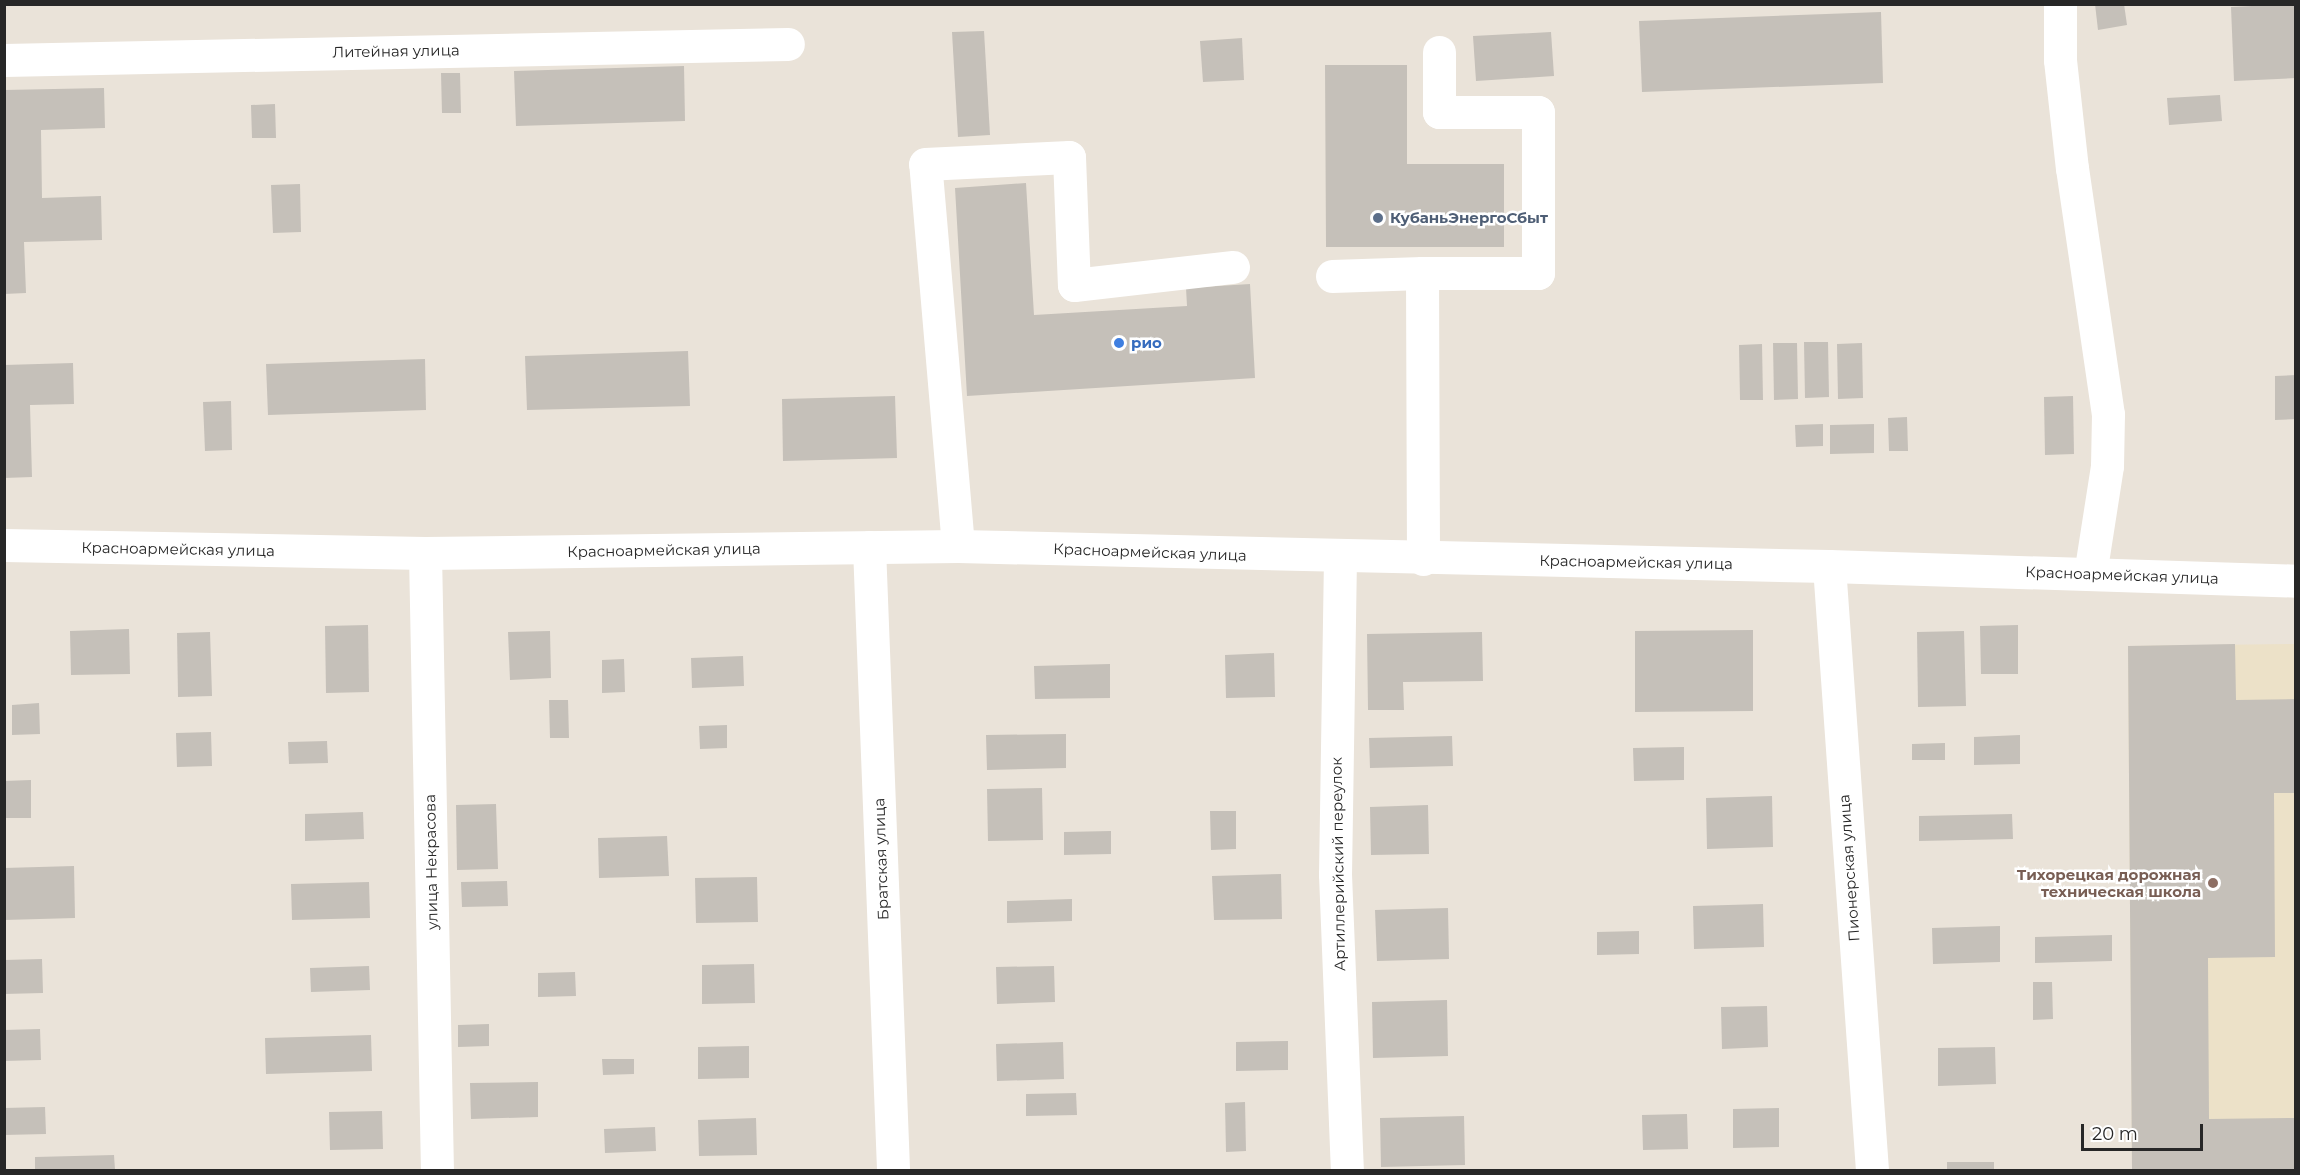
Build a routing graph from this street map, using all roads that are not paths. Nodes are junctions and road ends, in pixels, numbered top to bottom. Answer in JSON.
{"nodes":[{"id":1,"x":2060,"y":4,"type":"edge"},
{"id":2,"x":788,"y":44,"type":"dead end"},
{"id":3,"x":1439,"y":52,"type":"dead end"},
{"id":4,"x":4,"y":60,"type":"edge"},
{"id":5,"x":1233,"y":267,"type":"dead end"},
{"id":6,"x":1422,"y":273,"type":"junction"},
{"id":7,"x":1332,"y":276,"type":"dead end"},
{"id":8,"x":4,"y":546,"type":"edge"},
{"id":9,"x":958,"y":546,"type":"junction"},
{"id":10,"x":869,"y":547,"type":"junction"},
{"id":11,"x":425,"y":553,"type":"junction"},
{"id":12,"x":1340,"y":557,"type":"junction"},
{"id":13,"x":1423,"y":559,"type":"junction"},
{"id":14,"x":1829,"y":566,"type":"junction"},
{"id":15,"x":2090,"y":574,"type":"junction"},
{"id":16,"x":2295,"y":581,"type":"edge"},
{"id":17,"x":437,"y":1170,"type":"edge"},
{"id":18,"x":893,"y":1170,"type":"edge"},
{"id":19,"x":1347,"y":1170,"type":"edge"},
{"id":20,"x":1872,"y":1170,"type":"edge"}],
"edges":[{"from":1,"to":15,"type":"street"},
{"from":2,"to":4,"type":"street","name":"Литейная улица"},
{"from":3,"to":6,"type":"street"},
{"from":5,"to":9,"type":"street"},
{"from":6,"to":7,"type":"street"},
{"from":6,"to":13,"type":"street"},
{"from":8,"to":11,"type":"street","name":"Красноармейская улица"},
{"from":9,"to":10,"type":"street","name":"Красноармейская улица"},
{"from":9,"to":12,"type":"street","name":"Красноармейская улица"},
{"from":10,"to":11,"type":"street","name":"Красноармейская улица"},
{"from":10,"to":18,"type":"street","name":"Братская улица"},
{"from":11,"to":17,"type":"street","name":"улица Некрасова"},
{"from":12,"to":13,"type":"street","name":"Красноармейская улица"},
{"from":12,"to":19,"type":"street","name":"Артиллерийский переулок"},
{"from":13,"to":14,"type":"street","name":"Красноармейская улица"},
{"from":14,"to":15,"type":"street","name":"Красноармейская улица"},
{"from":14,"to":20,"type":"street","name":"Пионерская улица"},
{"from":15,"to":16,"type":"street","name":"Красноармейская улица"}]}
